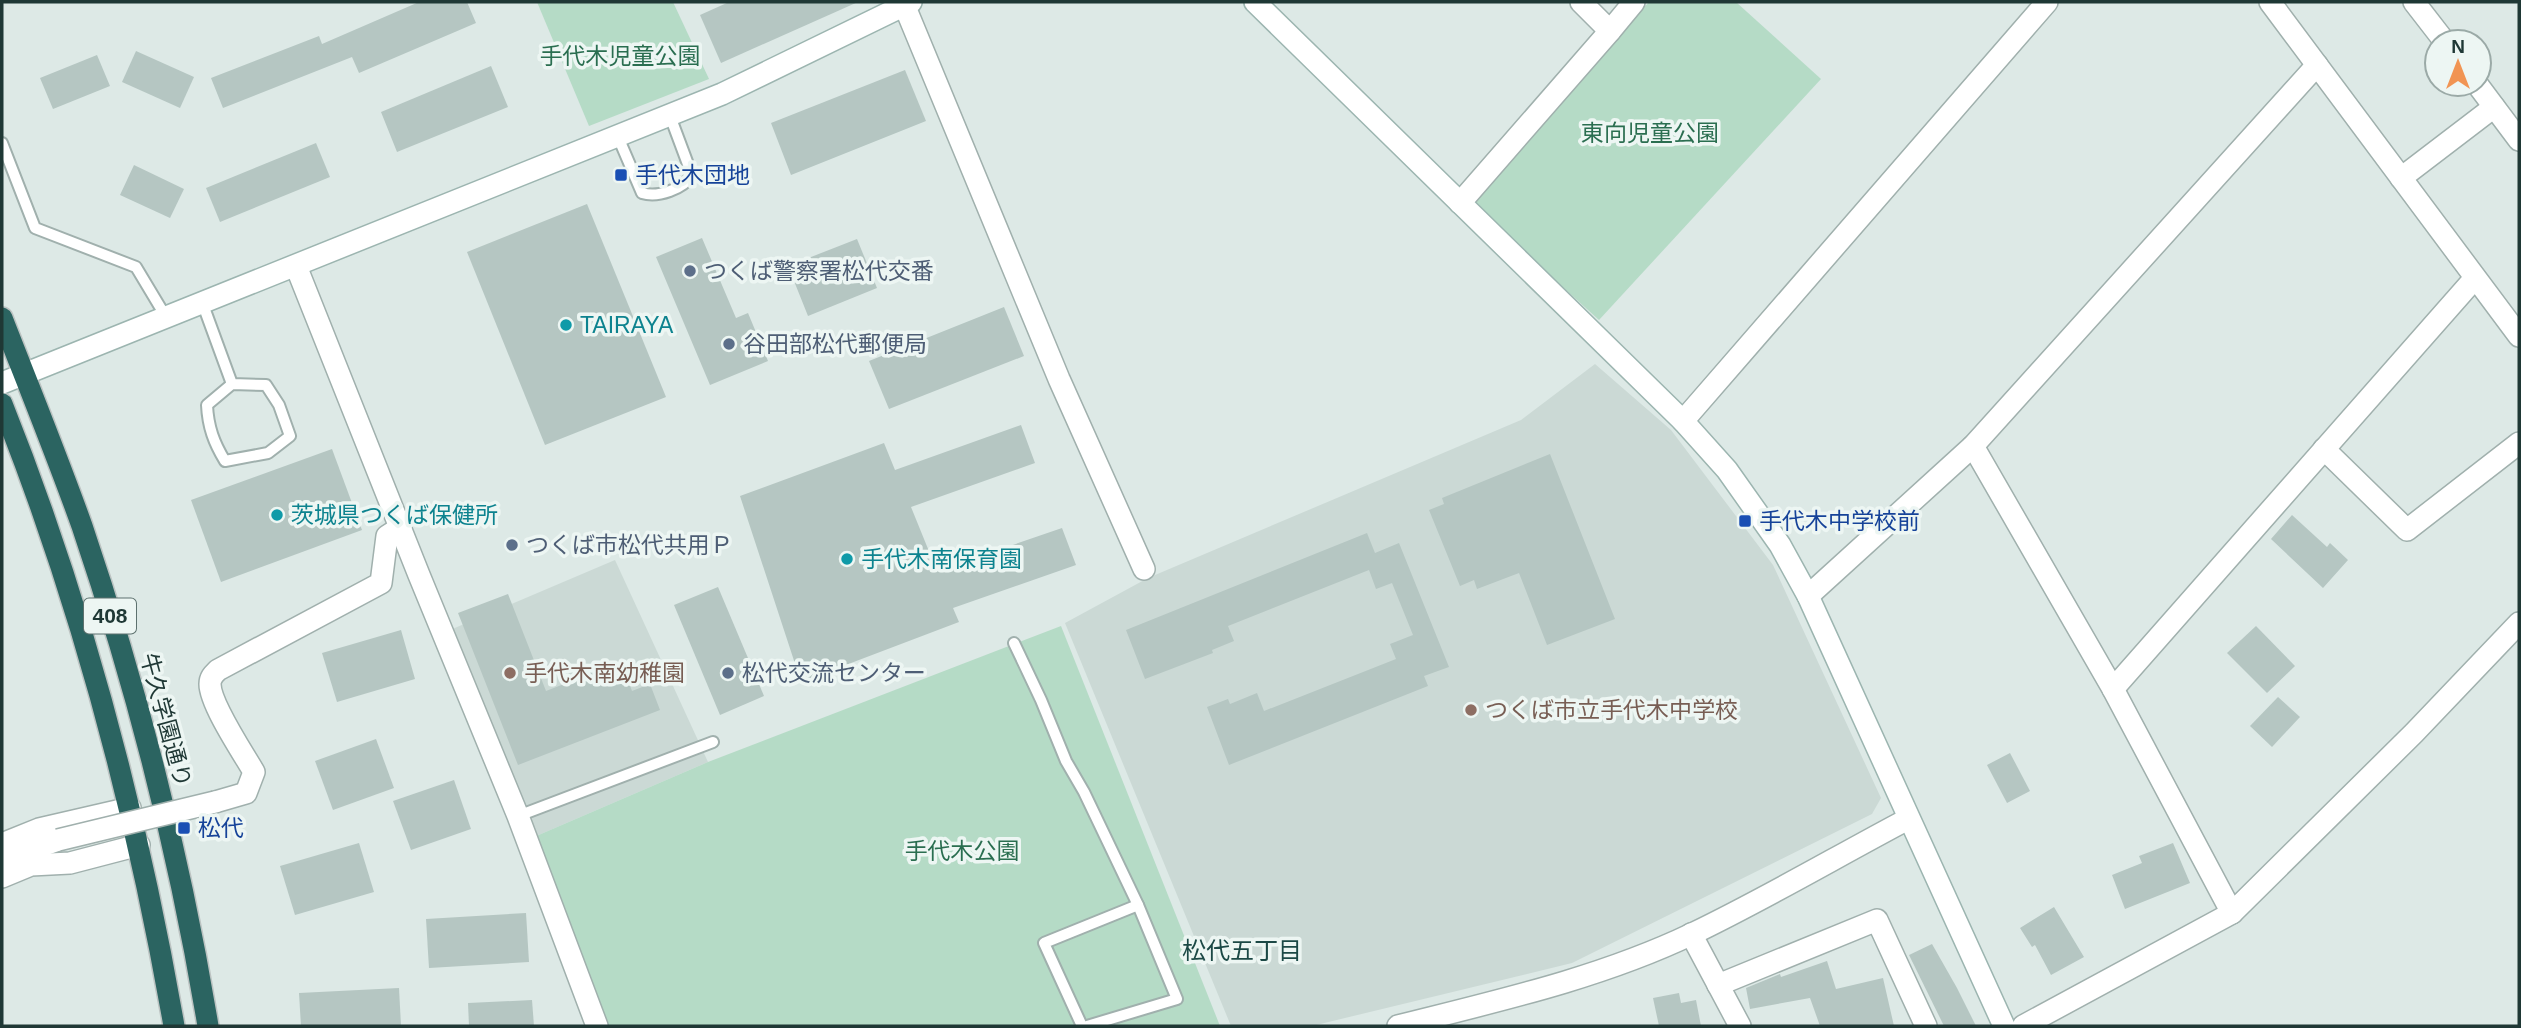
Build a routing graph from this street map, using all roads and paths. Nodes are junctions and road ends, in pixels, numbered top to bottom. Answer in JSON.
{"nodes":[{"id":1,"x":1255,"y":2,"type":"edge"},
{"id":2,"x":1581,"y":2,"type":"edge"},
{"id":3,"x":1634,"y":2,"type":"edge"},
{"id":4,"x":2047,"y":2,"type":"edge"},
{"id":5,"x":2270,"y":2,"type":"edge"},
{"id":6,"x":2414,"y":2,"type":"edge"},
{"id":7,"x":906,"y":3,"type":"edge"},
{"id":8,"x":2434,"y":28,"type":"edge"},
{"id":9,"x":1610,"y":31,"type":"junction"},
{"id":10,"x":2317,"y":65,"type":"junction"},
{"id":11,"x":2487,"y":98,"type":"edge"},
{"id":12,"x":2494,"y":107,"type":"junction"},
{"id":13,"x":670,"y":116,"type":"junction"},
{"id":14,"x":618,"y":137,"type":"junction"},
{"id":15,"x":2519,"y":140,"type":"edge"},
{"id":16,"x":2,"y":144,"type":"edge"},
{"id":17,"x":2401,"y":178,"type":"junction"},
{"id":18,"x":1460,"y":202,"type":"junction"},
{"id":19,"x":296,"y":266,"type":"junction"},
{"id":20,"x":2475,"y":278,"type":"junction"},
{"id":21,"x":202,"y":302,"type":"junction"},
{"id":22,"x":166,"y":317,"type":"junction"},
{"id":23,"x":2,"y":318,"type":"edge"},
{"id":24,"x":2519,"y":336,"type":"edge"},
{"id":25,"x":25,"y":374,"type":"junction"},
{"id":26,"x":2,"y":383,"type":"edge"},
{"id":27,"x":232,"y":384,"type":"junction"},
{"id":28,"x":2,"y":404,"type":"edge"},
{"id":29,"x":1684,"y":421,"type":"junction"},
{"id":30,"x":2519,"y":443,"type":"edge"},
{"id":31,"x":1973,"y":446,"type":"junction"},
{"id":32,"x":2324,"y":449,"type":"junction"},
{"id":33,"x":401,"y":527,"type":"junction"},
{"id":34,"x":1144,"y":569,"type":"dead end"},
{"id":35,"x":1808,"y":596,"type":"junction"},
{"id":36,"x":2519,"y":623,"type":"edge"},
{"id":37,"x":1014,"y":643,"type":"dead end"},
{"id":38,"x":2113,"y":689,"type":"junction"},
{"id":39,"x":713,"y":742,"type":"dead end"},
{"id":40,"x":130,"y":808,"type":"junction"},
{"id":41,"x":519,"y":816,"type":"junction"},
{"id":42,"x":1908,"y":819,"type":"junction"},
{"id":43,"x":2,"y":844,"type":"edge"},
{"id":44,"x":139,"y":845,"type":"junction"},
{"id":45,"x":2,"y":860,"type":"edge"},
{"id":46,"x":2,"y":877,"type":"edge"},
{"id":47,"x":1138,"y":905,"type":"junction"},
{"id":48,"x":2232,"y":913,"type":"junction"},
{"id":49,"x":1691,"y":934,"type":"junction"},
{"id":50,"x":1718,"y":985,"type":"junction"},
{"id":51,"x":174,"y":1026,"type":"edge"},
{"id":52,"x":208,"y":1026,"type":"edge"},
{"id":53,"x":597,"y":1026,"type":"edge"},
{"id":54,"x":1082,"y":1026,"type":"edge"},
{"id":55,"x":1087,"y":1026,"type":"edge"},
{"id":56,"x":1398,"y":1026,"type":"edge"},
{"id":57,"x":1740,"y":1026,"type":"edge"},
{"id":58,"x":1926,"y":1026,"type":"edge"},
{"id":59,"x":2004,"y":1026,"type":"edge"},
{"id":60,"x":2023,"y":1026,"type":"edge"}],
"edges":[{"from":1,"to":18,"type":"street"},
{"from":2,"to":9,"type":"street"},
{"from":3,"to":9,"type":"street"},
{"from":4,"to":29,"type":"street"},
{"from":5,"to":10,"type":"street"},
{"from":6,"to":8,"type":"street"},
{"from":7,"to":13,"type":"street"},
{"from":7,"to":34,"type":"street"},
{"from":9,"to":18,"type":"street"},
{"from":10,"to":17,"type":"street"},
{"from":10,"to":31,"type":"street"},
{"from":11,"to":12,"type":"street"},
{"from":12,"to":15,"type":"street"},
{"from":12,"to":17,"type":"street"},
{"from":13,"to":14,"type":"street"},
{"from":13,"to":14,"type":"lane"},
{"from":14,"to":19,"type":"street"},
{"from":16,"to":22,"type":"lane"},
{"from":17,"to":20,"type":"street"},
{"from":18,"to":29,"type":"street"},
{"from":19,"to":21,"type":"street"},
{"from":19,"to":33,"type":"street"},
{"from":20,"to":24,"type":"street"},
{"from":20,"to":32,"type":"street"},
{"from":21,"to":22,"type":"street"},
{"from":21,"to":27,"type":"lane"},
{"from":22,"to":25,"type":"street"},
{"from":23,"to":25,"type":"highway","name":"牛久学園通り","number":"408"},
{"from":25,"to":26,"type":"street"},
{"from":25,"to":52,"type":"highway","name":"牛久学園通り","number":"408"},
{"from":27,"to":27,"type":"lane"},
{"from":28,"to":40,"type":"highway","number":"408"},
{"from":29,"to":35,"type":"street"},
{"from":30,"to":32,"type":"street"},
{"from":31,"to":35,"type":"street"},
{"from":31,"to":38,"type":"street"},
{"from":32,"to":38,"type":"street"},
{"from":33,"to":41,"type":"street"},
{"from":33,"to":45,"type":"street","bridge":true},
{"from":35,"to":42,"type":"street"},
{"from":36,"to":48,"type":"street"},
{"from":37,"to":47,"type":"lane"},
{"from":38,"to":48,"type":"street"},
{"from":39,"to":41,"type":"lane"},
{"from":40,"to":43,"type":"street"},
{"from":40,"to":44,"type":"highway","number":"408"},
{"from":41,"to":53,"type":"street"},
{"from":42,"to":49,"type":"street"},
{"from":42,"to":59,"type":"street"},
{"from":44,"to":46,"type":"street"},
{"from":44,"to":51,"type":"highway","number":"408"},
{"from":47,"to":54,"type":"lane"},
{"from":47,"to":55,"type":"lane"},
{"from":48,"to":60,"type":"street"},
{"from":49,"to":50,"type":"street"},
{"from":49,"to":56,"type":"street"},
{"from":50,"to":57,"type":"street"},
{"from":50,"to":58,"type":"street"}]}
